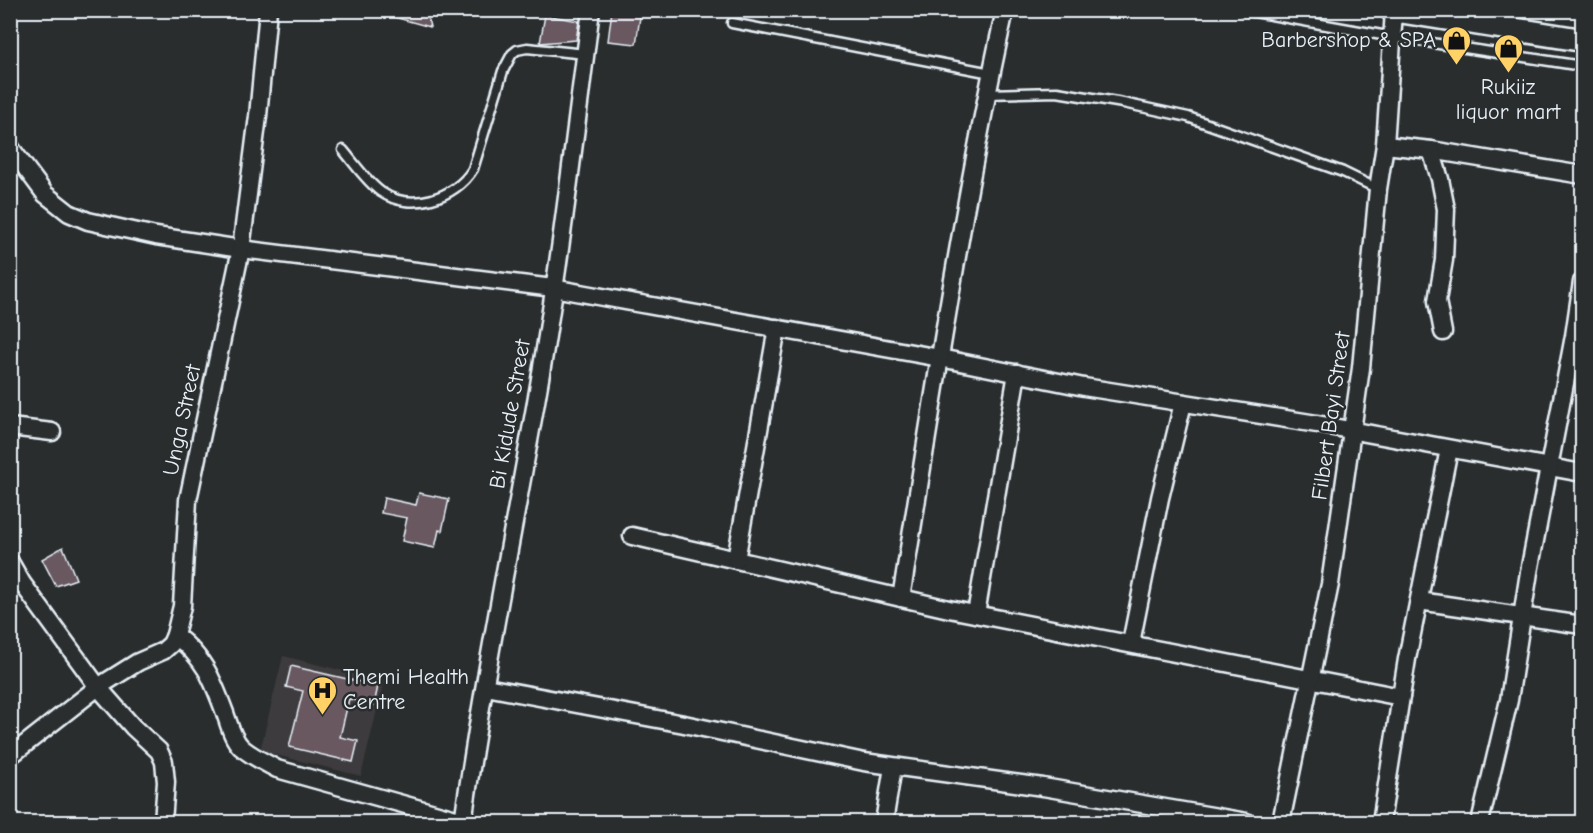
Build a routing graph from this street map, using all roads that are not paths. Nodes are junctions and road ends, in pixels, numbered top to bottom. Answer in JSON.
{"nodes":[{"id":1,"x":268,"y":10,"type":"edge"},
{"id":2,"x":591,"y":10,"type":"edge"},
{"id":3,"x":1005,"y":10,"type":"edge"},
{"id":4,"x":1243,"y":10,"type":"edge"},
{"id":5,"x":1393,"y":11,"type":"edge"},
{"id":6,"x":1472,"y":16,"type":"edge"},
{"id":7,"x":732,"y":23,"type":"dead end"},
{"id":8,"x":1393,"y":37,"type":"junction"},
{"id":9,"x":1582,"y":40,"type":"edge"},
{"id":10,"x":586,"y":54,"type":"junction"},
{"id":11,"x":1582,"y":66,"type":"edge"},
{"id":12,"x":991,"y":73,"type":"junction"},
{"id":13,"x":986,"y":94,"type":"junction"},
{"id":14,"x":1385,"y":145,"type":"junction"},
{"id":15,"x":10,"y":147,"type":"edge"},
{"id":16,"x":343,"y":150,"type":"dead end"},
{"id":17,"x":1431,"y":150,"type":"junction"},
{"id":18,"x":1582,"y":175,"type":"edge"},
{"id":19,"x":1378,"y":189,"type":"junction"},
{"id":20,"x":241,"y":249,"type":"junction"},
{"id":21,"x":1582,"y":282,"type":"edge"},
{"id":22,"x":553,"y":288,"type":"junction"},
{"id":23,"x":777,"y":328,"type":"junction"},
{"id":24,"x":1443,"y":332,"type":"dead end"},
{"id":25,"x":940,"y":358,"type":"junction"},
{"id":26,"x":1017,"y":373,"type":"junction"},
{"id":27,"x":1183,"y":403,"type":"junction"},
{"id":28,"x":10,"y":427,"type":"edge"},
{"id":29,"x":1352,"y":430,"type":"junction"},
{"id":30,"x":52,"y":432,"type":"dead end"},
{"id":31,"x":1449,"y":449,"type":"junction"},
{"id":32,"x":1549,"y":467,"type":"junction"},
{"id":33,"x":1582,"y":473,"type":"edge"},
{"id":34,"x":632,"y":536,"type":"dead end"},
{"id":35,"x":736,"y":560,"type":"junction"},
{"id":36,"x":11,"y":566,"type":"edge"},
{"id":37,"x":901,"y":598,"type":"junction"},
{"id":38,"x":1419,"y":601,"type":"junction"},
{"id":39,"x":976,"y":614,"type":"junction"},
{"id":40,"x":1522,"y":615,"type":"junction"},
{"id":41,"x":1582,"y":625,"type":"edge"},
{"id":42,"x":175,"y":635,"type":"junction"},
{"id":43,"x":1131,"y":643,"type":"junction"},
{"id":44,"x":1311,"y":680,"type":"junction"},
{"id":45,"x":98,"y":687,"type":"junction"},
{"id":46,"x":486,"y":687,"type":"junction"},
{"id":47,"x":1401,"y":697,"type":"junction"},
{"id":48,"x":10,"y":756,"type":"edge"},
{"id":49,"x":892,"y":766,"type":"junction"},
{"id":50,"x":163,"y":822,"type":"edge"},
{"id":51,"x":463,"y":822,"type":"edge"},
{"id":52,"x":884,"y":822,"type":"edge"},
{"id":53,"x":1247,"y":822,"type":"edge"},
{"id":54,"x":1281,"y":822,"type":"edge"},
{"id":55,"x":1381,"y":822,"type":"edge"},
{"id":56,"x":1480,"y":822,"type":"edge"}],
"edges":[{"from":1,"to":20,"type":"street","name":"Unga Street"},
{"from":2,"to":10,"type":"street","name":"Bi Kidude Street"},
{"from":3,"to":12,"type":"street"},
{"from":4,"to":8,"type":"lane"},
{"from":5,"to":6,"type":"street"},
{"from":5,"to":8,"type":"street","name":"Filbert Bayi Street"},
{"from":6,"to":9,"type":"street"},
{"from":7,"to":12,"type":"lane"},
{"from":8,"to":11,"type":"lane"},
{"from":8,"to":14,"type":"street","name":"Filbert Bayi Street"},
{"from":10,"to":16,"type":"lane"},
{"from":10,"to":22,"type":"street","name":"Bi Kidude Street"},
{"from":12,"to":13,"type":"street"},
{"from":13,"to":19,"type":"lane"},
{"from":13,"to":25,"type":"street"},
{"from":14,"to":17,"type":"street"},
{"from":14,"to":19,"type":"street","name":"Filbert Bayi Street"},
{"from":15,"to":20,"type":"street"},
{"from":17,"to":18,"type":"street"},
{"from":17,"to":24,"type":"street"},
{"from":19,"to":29,"type":"street","name":"Filbert Bayi Street"},
{"from":20,"to":22,"type":"street"},
{"from":20,"to":42,"type":"street","name":"Unga Street"},
{"from":21,"to":32,"type":"street"},
{"from":22,"to":23,"type":"street"},
{"from":22,"to":46,"type":"street","name":"Bi Kidude Street"},
{"from":23,"to":25,"type":"street"},
{"from":23,"to":35,"type":"street"},
{"from":25,"to":26,"type":"street"},
{"from":25,"to":37,"type":"street"},
{"from":26,"to":27,"type":"street"},
{"from":26,"to":39,"type":"street"},
{"from":27,"to":29,"type":"street"},
{"from":27,"to":43,"type":"street"},
{"from":28,"to":30,"type":"street"},
{"from":29,"to":31,"type":"street"},
{"from":29,"to":44,"type":"street","name":"Filbert Bayi Street"},
{"from":31,"to":32,"type":"street"},
{"from":31,"to":38,"type":"street"},
{"from":32,"to":33,"type":"street"},
{"from":32,"to":40,"type":"street"},
{"from":34,"to":35,"type":"street"},
{"from":35,"to":37,"type":"street"},
{"from":36,"to":45,"type":"street"},
{"from":37,"to":39,"type":"street"},
{"from":38,"to":40,"type":"street"},
{"from":38,"to":47,"type":"street"},
{"from":39,"to":43,"type":"street"},
{"from":40,"to":41,"type":"street"},
{"from":40,"to":56,"type":"street"},
{"from":42,"to":45,"type":"street"},
{"from":42,"to":51,"type":"street"},
{"from":43,"to":44,"type":"street"},
{"from":44,"to":47,"type":"street"},
{"from":44,"to":54,"type":"street","name":"Filbert Bayi Street"},
{"from":45,"to":48,"type":"street"},
{"from":45,"to":50,"type":"street"},
{"from":46,"to":49,"type":"street"},
{"from":46,"to":51,"type":"street","name":"Bi Kidude Street"},
{"from":47,"to":55,"type":"street"},
{"from":49,"to":52,"type":"street"},
{"from":49,"to":53,"type":"street"}]}
